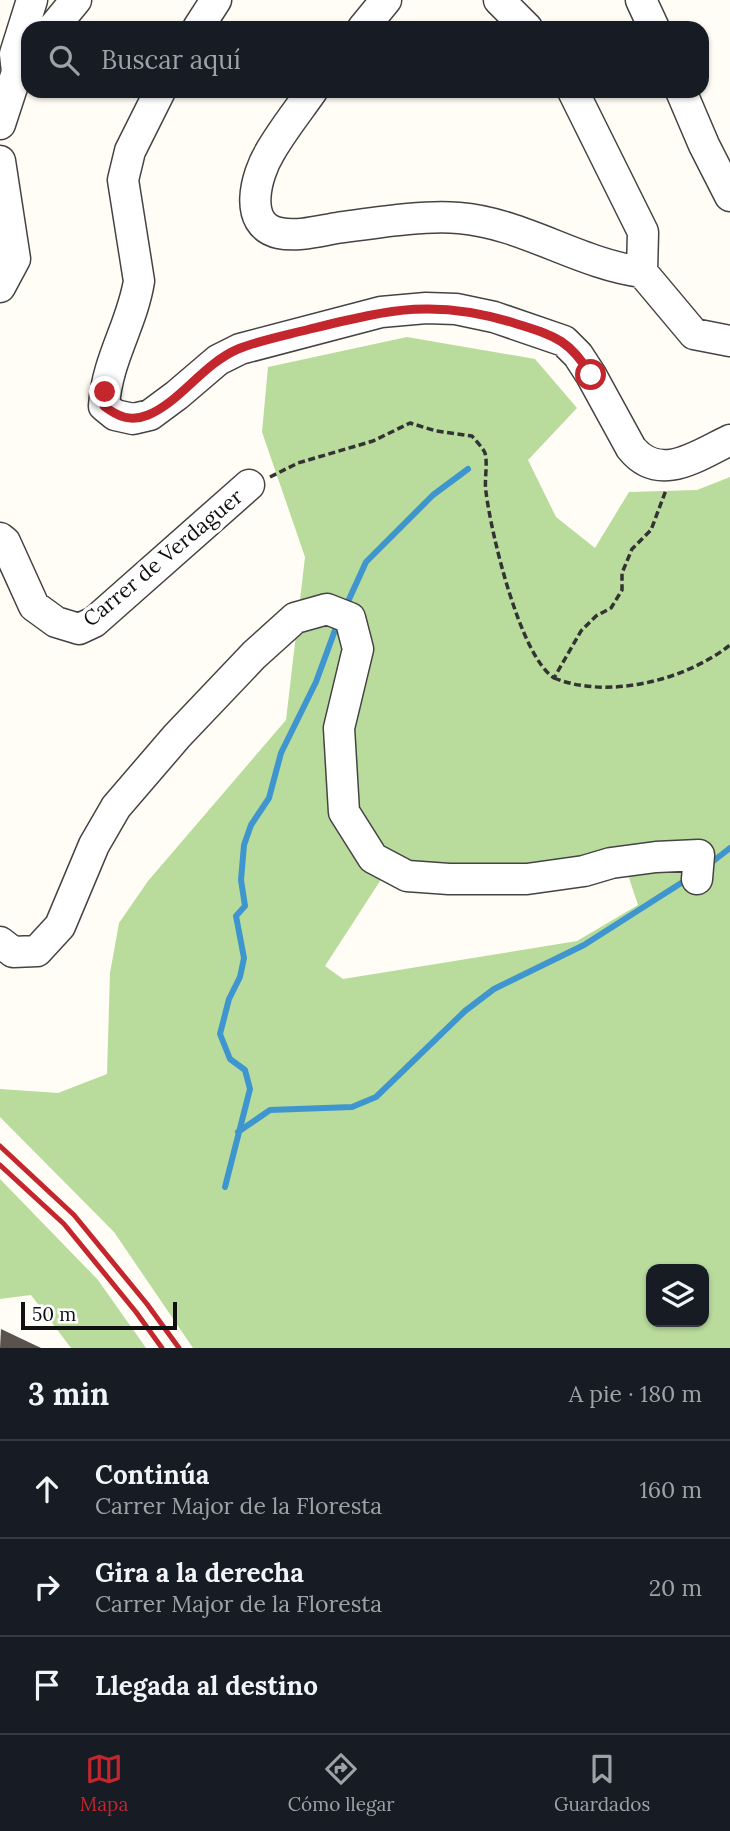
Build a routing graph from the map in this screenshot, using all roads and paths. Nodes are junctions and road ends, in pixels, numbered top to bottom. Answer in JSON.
{"nodes":[{"id":1,"x":32,"y":0,"type":"edge"},
{"id":2,"x":76,"y":0,"type":"edge"},
{"id":3,"x":216,"y":0,"type":"edge"},
{"id":4,"x":367,"y":0,"type":"edge"},
{"id":5,"x":386,"y":0,"type":"edge"},
{"id":6,"x":499,"y":0,"type":"edge"},
{"id":7,"x":641,"y":0,"type":"edge"},
{"id":8,"x":27,"y":21,"type":"edge"},
{"id":9,"x":59,"y":21,"type":"edge"},
{"id":10,"x":202,"y":21,"type":"edge"},
{"id":11,"x":360,"y":21,"type":"edge"},
{"id":12,"x":369,"y":21,"type":"edge"},
{"id":13,"x":520,"y":21,"type":"edge"},
{"id":14,"x":651,"y":21,"type":"edge"},
{"id":15,"x":21,"y":43,"type":"edge"},
{"id":16,"x":15,"y":66,"type":"edge"},
{"id":17,"x":156,"y":98,"type":"edge"},
{"id":18,"x":307,"y":98,"type":"edge"},
{"id":19,"x":576,"y":98,"type":"edge"},
{"id":20,"x":684,"y":98,"type":"edge"},
{"id":21,"x":0,"y":124,"type":"edge"},
{"id":22,"x":0,"y":161,"type":"edge"},
{"id":23,"x":730,"y":196,"type":"edge"},
{"id":24,"x":642,"y":272,"type":"junction"},
{"id":25,"x":0,"y":287,"type":"edge"},
{"id":26,"x":730,"y":341,"type":"edge"},
{"id":27,"x":730,"y":440,"type":"edge"},
{"id":28,"x":677,"y":466,"type":"junction"},
{"id":29,"x":249,"y":485,"type":"joint"},
{"id":30,"x":0,"y":538,"type":"edge"},
{"id":31,"x":730,"y":645,"type":"edge"},
{"id":32,"x":554,"y":678,"type":"junction"},
{"id":33,"x":697,"y":879,"type":"dead end"},
{"id":34,"x":0,"y":942,"type":"edge"}],
"edges":[{"from":1,"to":8,"type":"street"},
{"from":2,"to":9,"type":"street"},
{"from":3,"to":10,"type":"street"},
{"from":4,"to":11,"type":"street"},
{"from":5,"to":12,"type":"street"},
{"from":6,"to":13,"type":"street"},
{"from":7,"to":14,"type":"street"},
{"from":15,"to":16,"type":"street"},
{"from":16,"to":21,"type":"street"},
{"from":17,"to":28,"type":"street"},
{"from":18,"to":24,"type":"street"},
{"from":19,"to":24,"type":"street"},
{"from":20,"to":23,"type":"street"},
{"from":22,"to":25,"type":"street"},
{"from":24,"to":26,"type":"street"},
{"from":27,"to":28,"type":"street"},
{"from":28,"to":32,"type":"path"},
{"from":29,"to":30,"type":"street","name":"Carrer de Verdaguer"},
{"from":29,"to":32,"type":"path"},
{"from":31,"to":32,"type":"path"},
{"from":33,"to":34,"type":"street"}]}
